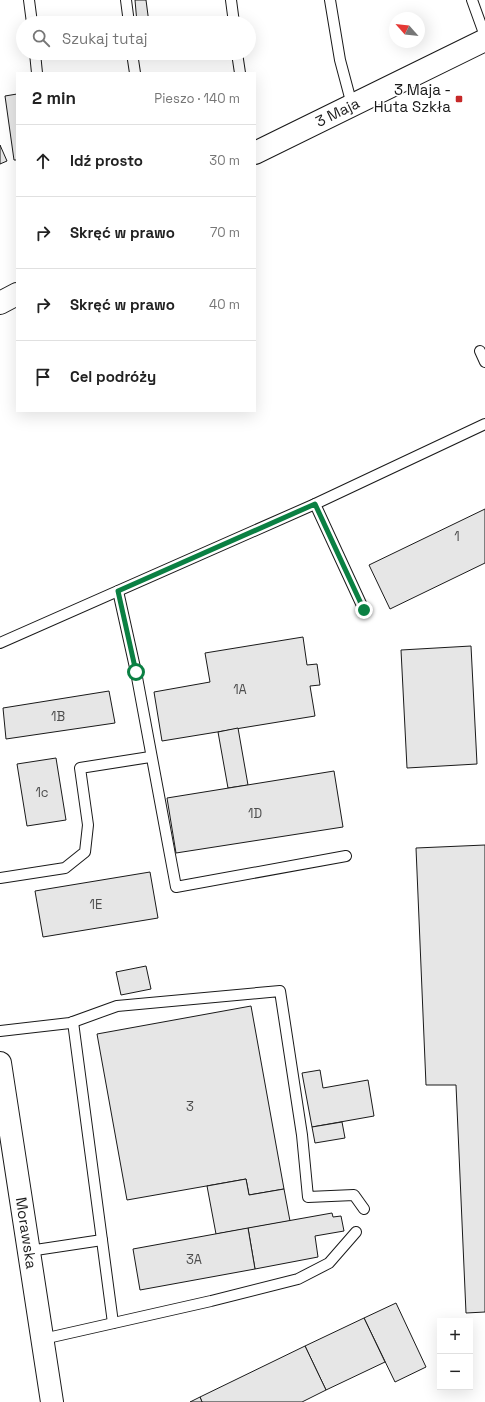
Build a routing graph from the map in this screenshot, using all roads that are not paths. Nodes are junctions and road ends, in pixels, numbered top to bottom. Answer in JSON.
{"nodes":[{"id":1,"x":29,"y":0,"type":"edge"},
{"id":2,"x":126,"y":0,"type":"edge"},
{"id":3,"x":231,"y":0,"type":"edge"},
{"id":4,"x":330,"y":0,"type":"edge"},
{"id":5,"x":472,"y":0,"type":"edge"},
{"id":6,"x":31,"y":16,"type":"edge"},
{"id":7,"x":128,"y":16,"type":"edge"},
{"id":8,"x":233,"y":16,"type":"edge"},
{"id":9,"x":485,"y":36,"type":"edge"},
{"id":10,"x":485,"y":40,"type":"edge"},
{"id":11,"x":36,"y":60,"type":"edge"},
{"id":12,"x":133,"y":60,"type":"edge"},
{"id":13,"x":239,"y":60,"type":"edge"},
{"id":14,"x":37,"y":72,"type":"edge"},
{"id":15,"x":135,"y":72,"type":"edge"},
{"id":16,"x":240,"y":72,"type":"edge"},
{"id":17,"x":352,"y":105,"type":"junction"},
{"id":18,"x":256,"y":148,"type":"edge"},
{"id":19,"x":16,"y":294,"type":"edge"},
{"id":20,"x":0,"y":302,"type":"edge"},
{"id":21,"x":480,"y":351,"type":"dead end"},
{"id":22,"x":485,"y":362,"type":"edge"},
{"id":23,"x":485,"y":424,"type":"edge"},
{"id":24,"x":315,"y":504,"type":"junction"},
{"id":25,"x":118,"y":591,"type":"junction"},
{"id":26,"x":364,"y":610,"type":"dead end"},
{"id":27,"x":0,"y":643,"type":"edge"},
{"id":28,"x":150,"y":757,"type":"junction"},
{"id":29,"x":346,"y":856,"type":"dead end"},
{"id":30,"x":0,"y":878,"type":"edge"},
{"id":31,"x":73,"y":1022,"type":"junction"},
{"id":32,"x":0,"y":1031,"type":"edge"},
{"id":33,"x":0,"y":1063,"type":"edge"},
{"id":34,"x":364,"y":1209,"type":"dead end"},
{"id":35,"x":356,"y":1232,"type":"dead end"},
{"id":36,"x":102,"y":1240,"type":"junction"},
{"id":37,"x":29,"y":1251,"type":"junction"},
{"id":38,"x":113,"y":1323,"type":"junction"},
{"id":39,"x":43,"y":1339,"type":"junction"},
{"id":40,"x":52,"y":1402,"type":"edge"}],
"edges":[{"from":1,"to":6,"type":"lane"},
{"from":2,"to":7,"type":"lane"},
{"from":3,"to":8,"type":"lane"},
{"from":4,"to":17,"type":"lane"},
{"from":5,"to":9,"type":"lane"},
{"from":10,"to":17,"type":"main road","name":"3 Maja"},
{"from":11,"to":14,"type":"lane"},
{"from":12,"to":15,"type":"lane"},
{"from":13,"to":16,"type":"lane"},
{"from":17,"to":18,"type":"main road","name":"3 Maja"},
{"from":19,"to":20,"type":"main road"},
{"from":21,"to":22,"type":"lane"},
{"from":23,"to":24,"type":"lane"},
{"from":24,"to":25,"type":"lane"},
{"from":24,"to":26,"type":"lane"},
{"from":25,"to":27,"type":"lane"},
{"from":25,"to":28,"type":"lane"},
{"from":28,"to":29,"type":"lane"},
{"from":28,"to":30,"type":"lane"},
{"from":31,"to":32,"type":"lane"},
{"from":31,"to":34,"type":"lane"},
{"from":31,"to":36,"type":"lane"},
{"from":33,"to":37,"type":"main road","name":"Morawska"},
{"from":35,"to":38,"type":"lane"},
{"from":36,"to":37,"type":"lane"},
{"from":36,"to":38,"type":"lane"},
{"from":37,"to":39,"type":"main road","name":"Morawska"},
{"from":38,"to":39,"type":"lane"},
{"from":39,"to":40,"type":"main road","name":"Morawska"}]}
